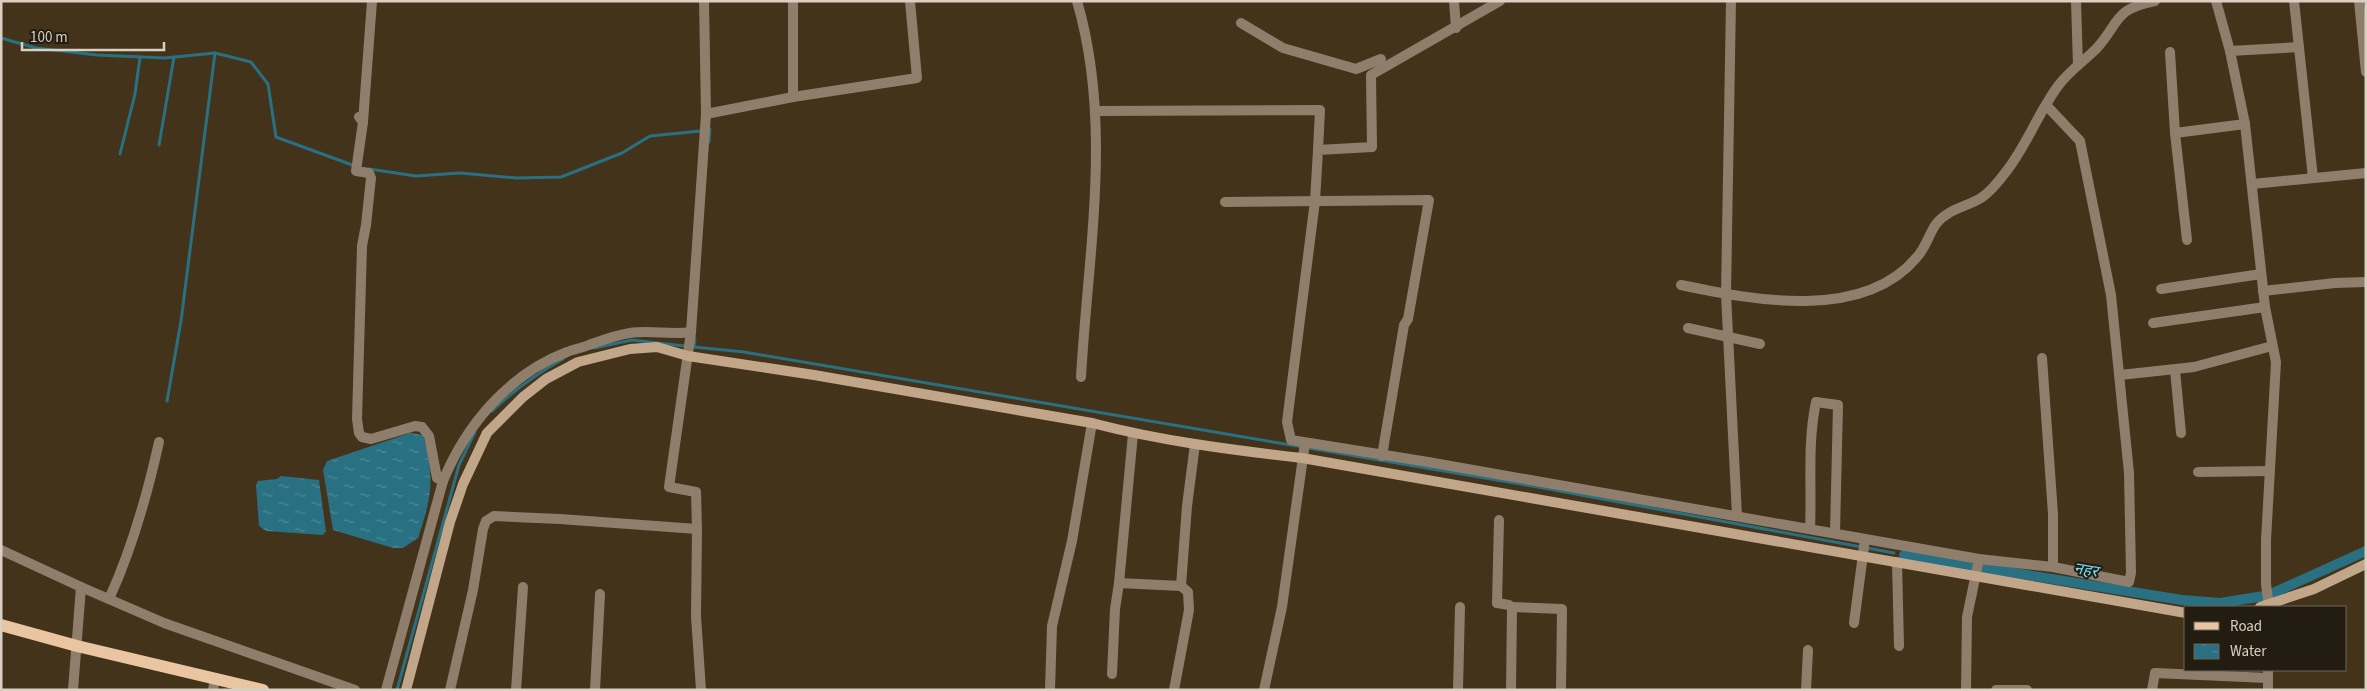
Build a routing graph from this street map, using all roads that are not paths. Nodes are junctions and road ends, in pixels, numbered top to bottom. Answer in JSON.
{"nodes":[{"id":1,"x":372,"y":1,"type":"edge"},
{"id":2,"x":704,"y":1,"type":"edge"},
{"id":3,"x":793,"y":1,"type":"edge"},
{"id":4,"x":910,"y":1,"type":"edge"},
{"id":5,"x":1077,"y":1,"type":"edge"},
{"id":6,"x":1454,"y":1,"type":"edge"},
{"id":7,"x":1500,"y":1,"type":"edge"},
{"id":8,"x":1731,"y":1,"type":"edge"},
{"id":9,"x":2076,"y":1,"type":"edge"},
{"id":10,"x":2155,"y":1,"type":"edge"},
{"id":11,"x":2216,"y":1,"type":"edge"},
{"id":12,"x":2294,"y":1,"type":"edge"},
{"id":13,"x":2359,"y":1,"type":"edge"},
{"id":14,"x":1241,"y":24,"type":"dead end"},
{"id":15,"x":1456,"y":28,"type":"junction"},
{"id":16,"x":2299,"y":47,"type":"junction"},
{"id":17,"x":2230,"y":51,"type":"junction"},
{"id":18,"x":2170,"y":52,"type":"dead end"},
{"id":19,"x":1381,"y":59,"type":"dead end"},
{"id":20,"x":2078,"y":64,"type":"junction"},
{"id":21,"x":2366,"y":72,"type":"edge"},
{"id":22,"x":792,"y":97,"type":"junction"},
{"id":23,"x":2046,"y":105,"type":"junction"},
{"id":24,"x":1095,"y":111,"type":"junction"},
{"id":25,"x":706,"y":114,"type":"junction"},
{"id":26,"x":2246,"y":124,"type":"junction"},
{"id":27,"x":2175,"y":133,"type":"junction"},
{"id":28,"x":1318,"y":150,"type":"junction"},
{"id":29,"x":2366,"y":173,"type":"edge"},
{"id":30,"x":2314,"y":178,"type":"junction"},
{"id":31,"x":2252,"y":184,"type":"junction"},
{"id":32,"x":1314,"y":201,"type":"junction"},
{"id":33,"x":1225,"y":202,"type":"dead end"},
{"id":34,"x":2187,"y":240,"type":"dead end"},
{"id":35,"x":2261,"y":274,"type":"junction"},
{"id":36,"x":2366,"y":282,"type":"edge"},
{"id":37,"x":1681,"y":285,"type":"dead end"},
{"id":38,"x":2161,"y":289,"type":"dead end"},
{"id":39,"x":2263,"y":291,"type":"junction"},
{"id":40,"x":1726,"y":294,"type":"junction"},
{"id":41,"x":2265,"y":307,"type":"junction"},
{"id":42,"x":2153,"y":323,"type":"dead end"},
{"id":43,"x":1688,"y":328,"type":"dead end"},
{"id":44,"x":691,"y":332,"type":"junction"},
{"id":45,"x":1728,"y":336,"type":"junction"},
{"id":46,"x":1760,"y":344,"type":"dead end"},
{"id":47,"x":2272,"y":346,"type":"junction"},
{"id":48,"x":688,"y":356,"type":"junction"},
{"id":49,"x":2042,"y":358,"type":"dead end"},
{"id":50,"x":2175,"y":370,"type":"junction"},
{"id":51,"x":2120,"y":375,"type":"junction"},
{"id":52,"x":1081,"y":377,"type":"dead end"},
{"id":53,"x":1092,"y":423,"type":"junction"},
{"id":54,"x":2181,"y":433,"type":"dead end"},
{"id":55,"x":1133,"y":434,"type":"junction"},
{"id":56,"x":159,"y":442,"type":"dead end"},
{"id":57,"x":1305,"y":443,"type":"junction"},
{"id":58,"x":1195,"y":444,"type":"junction"},
{"id":59,"x":1302,"y":456,"type":"junction"},
{"id":60,"x":1382,"y":456,"type":"junction"},
{"id":61,"x":2269,"y":471,"type":"junction"},
{"id":62,"x":2198,"y":472,"type":"dead end"},
{"id":63,"x":443,"y":481,"type":"junction"},
{"id":64,"x":1737,"y":516,"type":"junction"},
{"id":65,"x":1499,"y":520,"type":"dead end"},
{"id":66,"x":697,"y":529,"type":"junction"},
{"id":67,"x":1810,"y":530,"type":"junction"},
{"id":68,"x":1835,"y":534,"type":"junction"},
{"id":69,"x":1866,"y":539,"type":"junction"},
{"id":70,"x":1,"y":550,"type":"edge"},
{"id":71,"x":1864,"y":557,"type":"junction"},
{"id":72,"x":1979,"y":559,"type":"junction"},
{"id":73,"x":1896,"y":562,"type":"junction"},
{"id":74,"x":2366,"y":564,"type":"edge"},
{"id":75,"x":2053,"y":567,"type":"junction"},
{"id":76,"x":1974,"y":576,"type":"junction"},
{"id":77,"x":1119,"y":583,"type":"junction"},
{"id":78,"x":523,"y":586,"type":"dead end"},
{"id":79,"x":1181,"y":586,"type":"junction"},
{"id":80,"x":81,"y":587,"type":"junction"},
{"id":81,"x":600,"y":594,"type":"dead end"},
{"id":82,"x":109,"y":599,"type":"junction"},
{"id":83,"x":1509,"y":605,"type":"dead end"},
{"id":84,"x":1460,"y":606,"type":"dead end"},
{"id":85,"x":2266,"y":606,"type":"edge"},
{"id":86,"x":2269,"y":606,"type":"edge"},
{"id":87,"x":2184,"y":614,"type":"edge"},
{"id":88,"x":1854,"y":623,"type":"dead end"},
{"id":89,"x":1,"y":625,"type":"edge"},
{"id":90,"x":78,"y":646,"type":"junction"},
{"id":91,"x":1899,"y":646,"type":"dead end"},
{"id":92,"x":1808,"y":650,"type":"dead end"},
{"id":93,"x":1112,"y":674,"type":"dead end"},
{"id":94,"x":2268,"y":674,"type":"edge"},
{"id":95,"x":214,"y":684,"type":"edge"},
{"id":96,"x":73,"y":690,"type":"edge"},
{"id":97,"x":263,"y":690,"type":"edge"},
{"id":98,"x":355,"y":690,"type":"edge"},
{"id":99,"x":386,"y":690,"type":"edge"},
{"id":100,"x":406,"y":690,"type":"edge"},
{"id":101,"x":450,"y":690,"type":"edge"},
{"id":102,"x":516,"y":690,"type":"edge"},
{"id":103,"x":595,"y":690,"type":"edge"},
{"id":104,"x":701,"y":690,"type":"edge"},
{"id":105,"x":1050,"y":690,"type":"edge"},
{"id":106,"x":1174,"y":690,"type":"edge"},
{"id":107,"x":1264,"y":690,"type":"edge"},
{"id":108,"x":1458,"y":690,"type":"edge"},
{"id":109,"x":1510,"y":690,"type":"edge"},
{"id":110,"x":1561,"y":690,"type":"edge"},
{"id":111,"x":1806,"y":690,"type":"edge"},
{"id":112,"x":1966,"y":690,"type":"edge"},
{"id":113,"x":1996,"y":690,"type":"edge"},
{"id":114,"x":2027,"y":690,"type":"edge"},
{"id":115,"x":2152,"y":690,"type":"edge"},
{"id":116,"x":2268,"y":690,"type":"edge"}],
"edges":[{"from":1,"to":63,"type":"street"},
{"from":2,"to":25,"type":"street"},
{"from":3,"to":22,"type":"street"},
{"from":4,"to":22,"type":"street"},
{"from":5,"to":24,"type":"street"},
{"from":6,"to":15,"type":"street"},
{"from":7,"to":15,"type":"street"},
{"from":8,"to":40,"type":"street"},
{"from":9,"to":20,"type":"street"},
{"from":10,"to":20,"type":"street"},
{"from":11,"to":17,"type":"street"},
{"from":12,"to":16,"type":"street"},
{"from":13,"to":21,"type":"street"},
{"from":14,"to":19,"type":"street"},
{"from":15,"to":28,"type":"street"},
{"from":16,"to":17,"type":"street"},
{"from":16,"to":30,"type":"street"},
{"from":17,"to":26,"type":"street"},
{"from":18,"to":27,"type":"street"},
{"from":20,"to":23,"type":"street"},
{"from":22,"to":25,"type":"street"},
{"from":23,"to":40,"type":"street"},
{"from":23,"to":51,"type":"street"},
{"from":24,"to":28,"type":"street"},
{"from":24,"to":52,"type":"street"},
{"from":25,"to":44,"type":"street"},
{"from":26,"to":27,"type":"street"},
{"from":26,"to":31,"type":"street"},
{"from":27,"to":34,"type":"street"},
{"from":28,"to":32,"type":"street"},
{"from":29,"to":30,"type":"street"},
{"from":30,"to":31,"type":"street"},
{"from":31,"to":35,"type":"street"},
{"from":32,"to":33,"type":"street"},
{"from":32,"to":57,"type":"street"},
{"from":32,"to":60,"type":"street"},
{"from":35,"to":38,"type":"street"},
{"from":35,"to":39,"type":"street"},
{"from":36,"to":39,"type":"street"},
{"from":37,"to":40,"type":"street"},
{"from":39,"to":41,"type":"street"},
{"from":40,"to":45,"type":"street"},
{"from":41,"to":42,"type":"street"},
{"from":41,"to":47,"type":"street"},
{"from":43,"to":45,"type":"street"},
{"from":44,"to":48,"type":"street"},
{"from":44,"to":63,"type":"street"},
{"from":45,"to":46,"type":"street"},
{"from":45,"to":64,"type":"street"},
{"from":47,"to":50,"type":"street"},
{"from":47,"to":61,"type":"street"},
{"from":48,"to":53,"type":"street"},
{"from":48,"to":66,"type":"street"},
{"from":48,"to":100,"type":"street"},
{"from":49,"to":75,"type":"street"},
{"from":50,"to":51,"type":"street"},
{"from":50,"to":54,"type":"street"},
{"from":51,"to":75,"type":"street"},
{"from":53,"to":55,"type":"street"},
{"from":53,"to":105,"type":"street"},
{"from":55,"to":58,"type":"street"},
{"from":55,"to":77,"type":"street"},
{"from":56,"to":82,"type":"street"},
{"from":57,"to":59,"type":"street"},
{"from":57,"to":60,"type":"street"},
{"from":58,"to":59,"type":"street"},
{"from":58,"to":79,"type":"street"},
{"from":59,"to":71,"type":"street"},
{"from":59,"to":107,"type":"street"},
{"from":60,"to":64,"type":"street"},
{"from":61,"to":62,"type":"street"},
{"from":61,"to":85,"type":"street"},
{"from":63,"to":99,"type":"street"},
{"from":64,"to":67,"type":"street"},
{"from":65,"to":83,"type":"street"},
{"from":66,"to":101,"type":"street"},
{"from":66,"to":104,"type":"street"},
{"from":67,"to":68,"type":"street"},
{"from":67,"to":68,"type":"street"},
{"from":68,"to":69,"type":"street"},
{"from":69,"to":71,"type":"street"},
{"from":69,"to":72,"type":"street"},
{"from":70,"to":80,"type":"street"},
{"from":71,"to":73,"type":"street"},
{"from":71,"to":88,"type":"street"},
{"from":72,"to":75,"type":"street"},
{"from":72,"to":76,"type":"street"},
{"from":73,"to":76,"type":"street"},
{"from":73,"to":91,"type":"street"},
{"from":74,"to":86,"type":"street"},
{"from":76,"to":87,"type":"street"},
{"from":76,"to":112,"type":"street"},
{"from":77,"to":79,"type":"street"},
{"from":77,"to":93,"type":"street"},
{"from":78,"to":102,"type":"street"},
{"from":79,"to":106,"type":"street"},
{"from":80,"to":82,"type":"street"},
{"from":80,"to":90,"type":"street"},
{"from":81,"to":103,"type":"street"},
{"from":82,"to":98,"type":"street"},
{"from":84,"to":108,"type":"street"},
{"from":89,"to":90,"type":"main road"},
{"from":90,"to":95,"type":"main road"},
{"from":90,"to":96,"type":"street"},
{"from":92,"to":111,"type":"street"},
{"from":94,"to":115,"type":"street"},
{"from":94,"to":116,"type":"street"},
{"from":95,"to":97,"type":"main road"},
{"from":109,"to":110,"type":"street"},
{"from":113,"to":114,"type":"street"}]}
